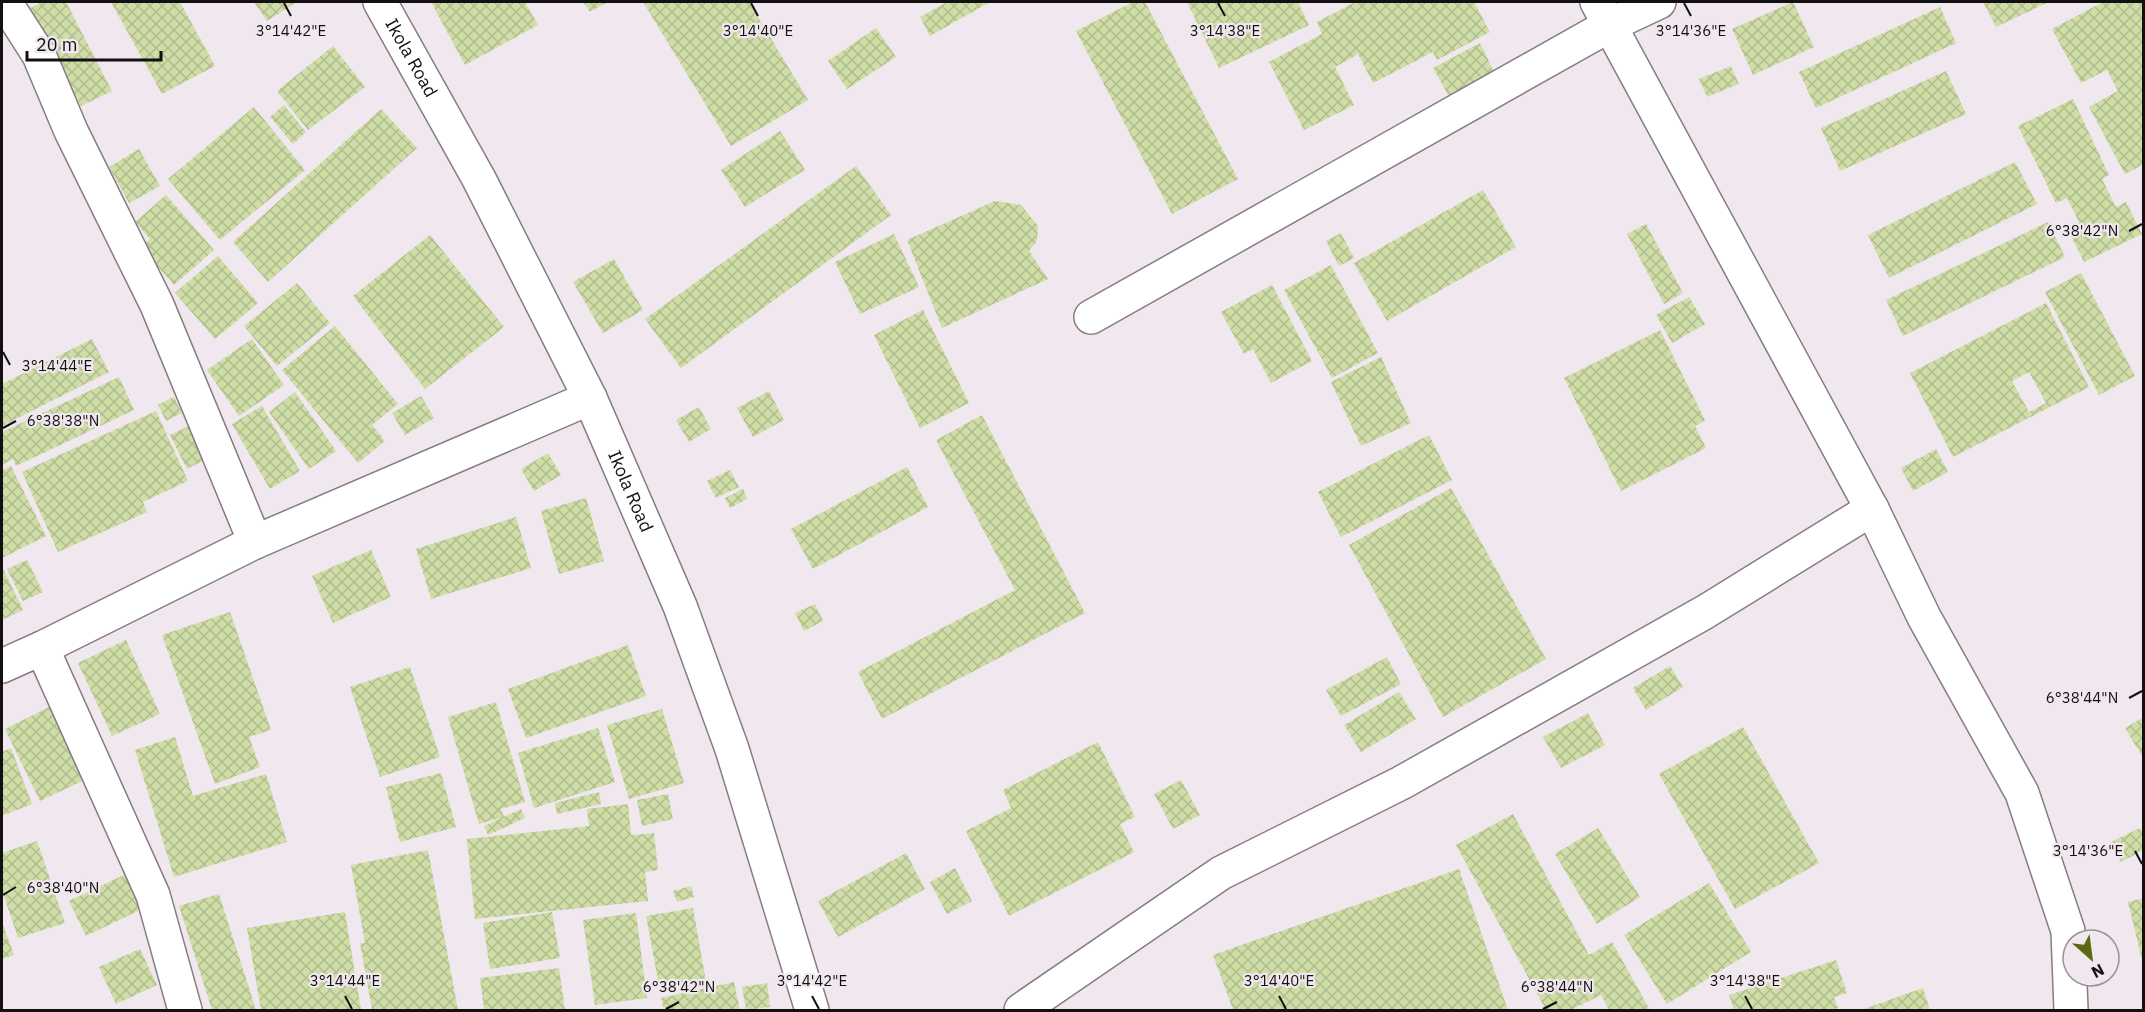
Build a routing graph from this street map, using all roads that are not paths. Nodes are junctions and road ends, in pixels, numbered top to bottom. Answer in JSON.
{"nodes":[{"id":1,"x":5,"y":2,"type":"edge"},
{"id":2,"x":380,"y":2,"type":"edge"},
{"id":3,"x":1659,"y":2,"type":"edge"},
{"id":4,"x":1604,"y":13,"type":"edge"},
{"id":5,"x":1091,"y":316,"type":"dead end"},
{"id":6,"x":590,"y":398,"type":"junction"},
{"id":7,"x":1872,"y":509,"type":"junction"},
{"id":8,"x":255,"y":542,"type":"junction"},
{"id":9,"x":42,"y":648,"type":"junction"},
{"id":10,"x":2,"y":666,"type":"edge"},
{"id":11,"x":804,"y":1009,"type":"edge"},
{"id":12,"x":185,"y":1011,"type":"edge"},
{"id":13,"x":1021,"y":1011,"type":"edge"},
{"id":14,"x":2071,"y":1011,"type":"edge"}],
"edges":[{"from":1,"to":8,"type":"street"},
{"from":2,"to":6,"type":"street","name":"Ikola Road"},
{"from":3,"to":4,"type":"street"},
{"from":4,"to":5,"type":"street"},
{"from":4,"to":7,"type":"street"},
{"from":6,"to":8,"type":"street"},
{"from":6,"to":11,"type":"street","name":"Ikola Road"},
{"from":7,"to":13,"type":"street"},
{"from":7,"to":14,"type":"street"},
{"from":8,"to":9,"type":"street"},
{"from":9,"to":10,"type":"street"},
{"from":9,"to":12,"type":"street"}]}
